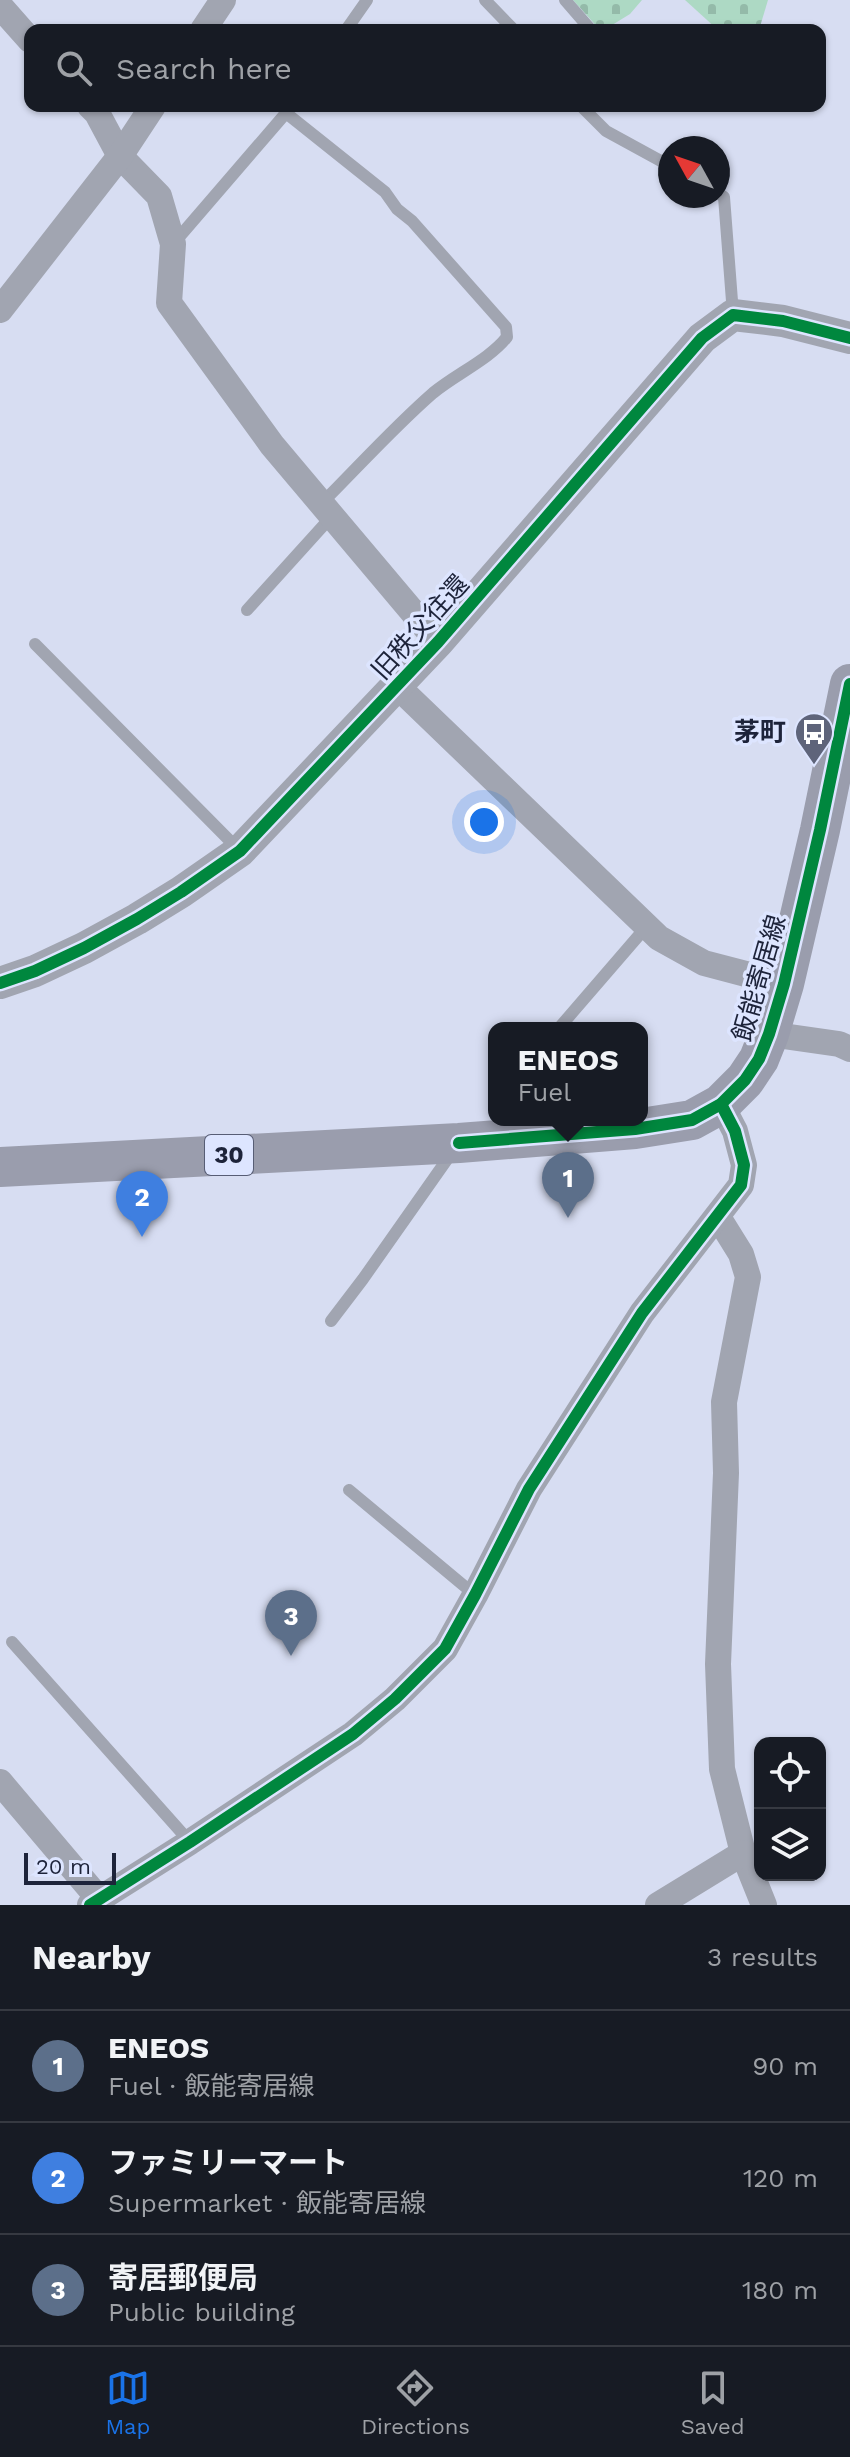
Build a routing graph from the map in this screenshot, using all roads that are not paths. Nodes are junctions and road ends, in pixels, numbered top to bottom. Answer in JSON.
{"nodes":[{"id":1,"x":223,"y":0,"type":"edge"},
{"id":2,"x":367,"y":0,"type":"edge"},
{"id":3,"x":485,"y":0,"type":"edge"},
{"id":4,"x":565,"y":0,"type":"edge"},
{"id":5,"x":0,"y":6,"type":"edge"},
{"id":6,"x":207,"y":24,"type":"edge"},
{"id":7,"x":350,"y":24,"type":"edge"},
{"id":8,"x":508,"y":24,"type":"edge"},
{"id":9,"x":586,"y":24,"type":"edge"},
{"id":10,"x":24,"y":33,"type":"edge"},
{"id":11,"x":96,"y":112,"type":"edge"},
{"id":12,"x":149,"y":112,"type":"edge"},
{"id":13,"x":286,"y":112,"type":"edge"},
{"id":14,"x":292,"y":112,"type":"edge"},
{"id":15,"x":587,"y":112,"type":"edge"},
{"id":16,"x":120,"y":156,"type":"junction"},
{"id":17,"x":658,"y":159,"type":"edge"},
{"id":18,"x":725,"y":208,"type":"edge"},
{"id":19,"x":173,"y":244,"type":"junction"},
{"id":20,"x":0,"y":310,"type":"edge"},
{"id":21,"x":733,"y":315,"type":"junction"},
{"id":22,"x":850,"y":338,"type":"edge"},
{"id":23,"x":327,"y":510,"type":"junction"},
{"id":24,"x":247,"y":610,"type":"dead end"},
{"id":25,"x":438,"y":642,"type":"junction"},
{"id":26,"x":35,"y":644,"type":"dead end"},
{"id":27,"x":850,"y":684,"type":"edge"},
{"id":28,"x":397,"y":686,"type":"junction"},
{"id":29,"x":240,"y":851,"type":"junction"},
{"id":30,"x":647,"y":926,"type":"junction"},
{"id":31,"x":0,"y":983,"type":"edge"},
{"id":32,"x":784,"y":984,"type":"junction"},
{"id":33,"x":564,"y":1022,"type":"edge"},
{"id":34,"x":769,"y":1034,"type":"junction"},
{"id":35,"x":850,"y":1049,"type":"edge"},
{"id":36,"x":721,"y":1104,"type":"junction"},
{"id":37,"x":485,"y":1138,"type":"junction"},
{"id":38,"x":0,"y":1167,"type":"edge"},
{"id":39,"x":718,"y":1217,"type":"junction"},
{"id":40,"x":331,"y":1321,"type":"dead end"},
{"id":41,"x":349,"y":1490,"type":"dead end"},
{"id":42,"x":475,"y":1595,"type":"junction"},
{"id":43,"x":12,"y":1642,"type":"dead end"},
{"id":44,"x":0,"y":1782,"type":"edge"},
{"id":45,"x":190,"y":1842,"type":"junction"},
{"id":46,"x":743,"y":1853,"type":"junction"},
{"id":47,"x":94,"y":1902,"type":"edge"},
{"id":48,"x":658,"y":1905,"type":"edge"},
{"id":49,"x":764,"y":1905,"type":"edge"}],
"edges":[{"from":1,"to":6,"type":"street"},
{"from":2,"to":7,"type":"lane"},
{"from":3,"to":8,"type":"lane"},
{"from":4,"to":9,"type":"lane"},
{"from":5,"to":10,"type":"street"},
{"from":11,"to":16,"type":"street"},
{"from":12,"to":16,"type":"street"},
{"from":13,"to":19,"type":"lane"},
{"from":14,"to":23,"type":"lane"},
{"from":15,"to":17,"type":"lane"},
{"from":16,"to":19,"type":"street"},
{"from":16,"to":20,"type":"street"},
{"from":18,"to":21,"type":"lane"},
{"from":19,"to":23,"type":"street"},
{"from":21,"to":22,"type":"street"},
{"from":21,"to":25,"type":"street","name":"旧秩父往還"},
{"from":23,"to":24,"type":"lane"},
{"from":23,"to":25,"type":"street"},
{"from":25,"to":28,"type":"street","name":"旧秩父往還"},
{"from":26,"to":29,"type":"lane"},
{"from":27,"to":32,"type":"main road","name":"飯能寄居線","number":"30"},
{"from":28,"to":29,"type":"street","name":"旧秩父往還"},
{"from":28,"to":30,"type":"street"},
{"from":29,"to":31,"type":"street","name":"旧秩父往還"},
{"from":30,"to":32,"type":"street"},
{"from":30,"to":33,"type":"lane"},
{"from":32,"to":34,"type":"main road","name":"飯能寄居線","number":"30"},
{"from":34,"to":35,"type":"street"},
{"from":34,"to":36,"type":"main road","name":"飯能寄居線","number":"30"},
{"from":36,"to":37,"type":"main road","name":"飯能寄居線","number":"30"},
{"from":36,"to":39,"type":"street"},
{"from":37,"to":38,"type":"main road","name":"飯能寄居線","number":"30"},
{"from":37,"to":40,"type":"lane"},
{"from":39,"to":42,"type":"street"},
{"from":39,"to":46,"type":"street"},
{"from":41,"to":42,"type":"lane"},
{"from":42,"to":45,"type":"street"},
{"from":43,"to":45,"type":"lane"},
{"from":44,"to":47,"type":"street"},
{"from":45,"to":47,"type":"street"},
{"from":46,"to":48,"type":"street"},
{"from":46,"to":49,"type":"street"}]}
